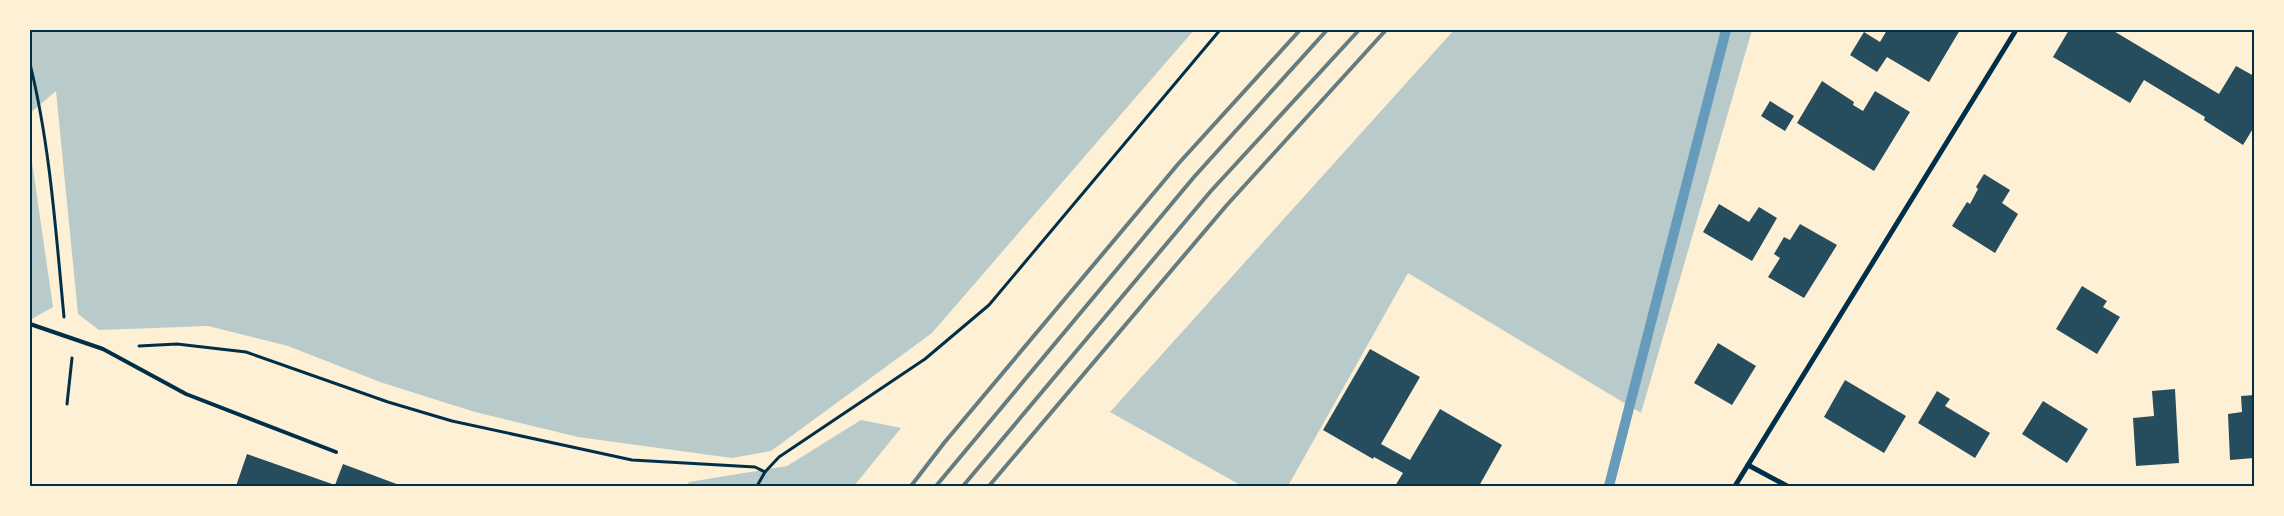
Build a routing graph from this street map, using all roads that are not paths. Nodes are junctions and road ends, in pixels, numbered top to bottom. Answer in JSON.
{"nodes":[{"id":1,"x":2016,"y":30,"type":"edge"},
{"id":2,"x":30,"y":324,"type":"edge"},
{"id":3,"x":336,"y":452,"type":"dead end"},
{"id":4,"x":1748,"y":464,"type":"junction"},
{"id":5,"x":1736,"y":486,"type":"edge"},
{"id":6,"x":1787,"y":486,"type":"edge"}],
"edges":[{"from":1,"to":4,"type":"street"},
{"from":2,"to":3,"type":"lane"},
{"from":4,"to":5,"type":"street"},
{"from":4,"to":6,"type":"street"}]}
